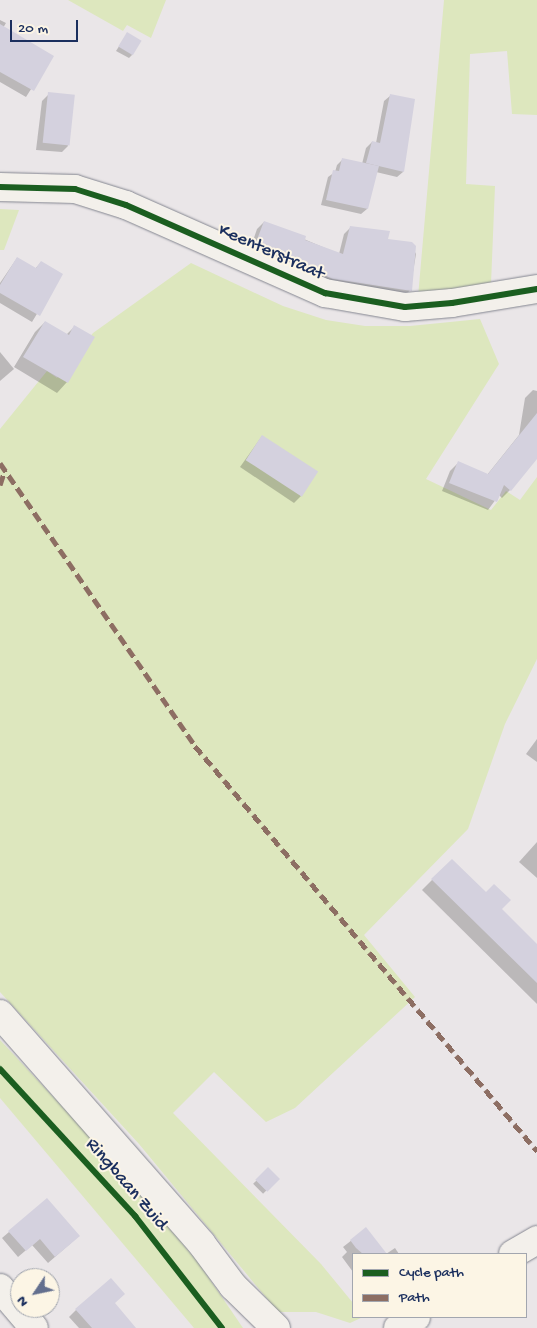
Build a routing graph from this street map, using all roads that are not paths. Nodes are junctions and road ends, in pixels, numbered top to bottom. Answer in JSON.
{"nodes":[{"id":1,"x":0,"y":187,"type":"edge"},
{"id":2,"x":537,"y":289,"type":"edge"},
{"id":3,"x":0,"y":1014,"type":"edge"},
{"id":4,"x":537,"y":1240,"type":"edge"},
{"id":5,"x":515,"y":1253,"type":"edge"},
{"id":6,"x":234,"y":1286,"type":"junction"},
{"id":7,"x":0,"y":1288,"type":"edge"},
{"id":8,"x":414,"y":1318,"type":"edge"},
{"id":9,"x":34,"y":1328,"type":"edge"},
{"id":10,"x":252,"y":1328,"type":"edge"},
{"id":11,"x":276,"y":1328,"type":"edge"},
{"id":12,"x":398,"y":1328,"type":"edge"}],
"edges":[{"from":1,"to":2,"type":"street","name":"Keenterstraat"},
{"from":3,"to":6,"type":"street","name":"Ringbaan Zuid"},
{"from":4,"to":5,"type":"street"},
{"from":6,"to":10,"type":"street","name":"Ringbaan Zuid"},
{"from":6,"to":11,"type":"street","name":"Ringbaan Zuid"},
{"from":7,"to":9,"type":"street"},
{"from":8,"to":12,"type":"street"}]}
